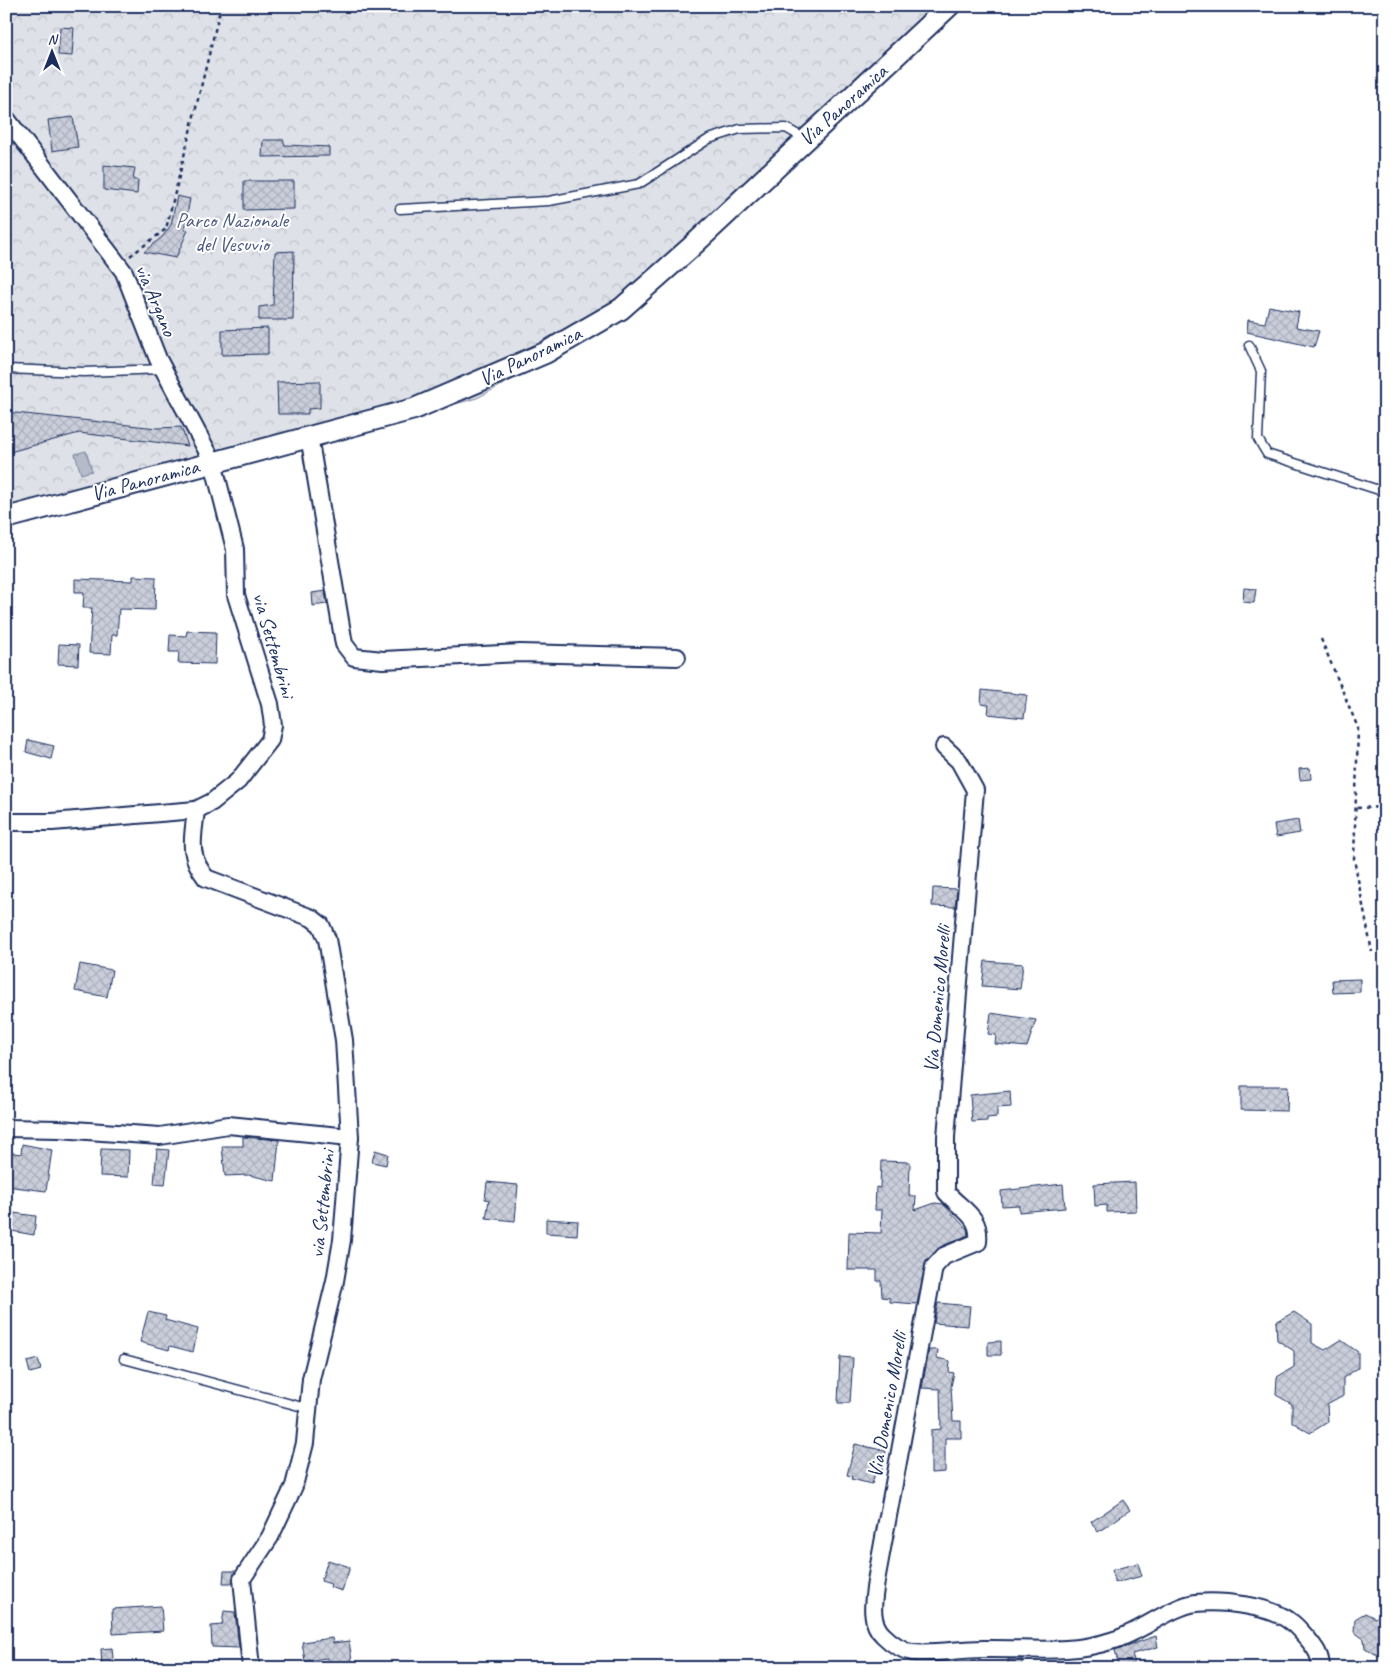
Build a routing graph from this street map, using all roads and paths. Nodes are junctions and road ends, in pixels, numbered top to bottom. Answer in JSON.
{"nodes":[{"id":1,"x":221,"y":6,"type":"edge"},
{"id":2,"x":949,"y":6,"type":"edge"},
{"id":3,"x":6,"y":118,"type":"edge"},
{"id":4,"x":805,"y":140,"type":"junction"},
{"id":5,"x":400,"y":209,"type":"dead end"},
{"id":6,"x":118,"y":264,"type":"junction"},
{"id":7,"x":1249,"y":345,"type":"dead end"},
{"id":8,"x":6,"y":369,"type":"edge"},
{"id":9,"x":163,"y":369,"type":"junction"},
{"id":10,"x":309,"y":436,"type":"junction"},
{"id":11,"x":213,"y":462,"type":"junction"},
{"id":12,"x":1385,"y":492,"type":"edge"},
{"id":13,"x":6,"y":518,"type":"edge"},
{"id":14,"x":1321,"y":639,"type":"dead end"},
{"id":15,"x":677,"y":657,"type":"dead end"},
{"id":16,"x":944,"y":747,"type":"dead end"},
{"id":17,"x":1385,"y":807,"type":"edge"},
{"id":18,"x":1357,"y":808,"type":"junction"},
{"id":19,"x":196,"y":810,"type":"junction"},
{"id":20,"x":6,"y":822,"type":"edge"},
{"id":21,"x":1372,"y":952,"type":"dead end"},
{"id":22,"x":6,"y":1128,"type":"edge"},
{"id":23,"x":350,"y":1137,"type":"junction"},
{"id":24,"x":124,"y":1359,"type":"dead end"},
{"id":25,"x":310,"y":1409,"type":"junction"},
{"id":26,"x":251,"y":1668,"type":"edge"},
{"id":27,"x":1321,"y":1668,"type":"edge"}],
"edges":[{"from":1,"to":6,"type":"path"},
{"from":2,"to":4,"type":"street","name":"Via Panoramica"},
{"from":3,"to":6,"type":"street","name":"via Argano"},
{"from":4,"to":5,"type":"lane"},
{"from":4,"to":10,"type":"street","name":"Via Panoramica"},
{"from":6,"to":9,"type":"street","name":"via Argano"},
{"from":7,"to":12,"type":"lane"},
{"from":8,"to":9,"type":"lane"},
{"from":9,"to":11,"type":"street","name":"via Argano"},
{"from":10,"to":11,"type":"street","name":"Via Panoramica"},
{"from":10,"to":15,"type":"street"},
{"from":11,"to":13,"type":"street","name":"Via Panoramica"},
{"from":11,"to":19,"type":"street","name":"via Settembrini"},
{"from":14,"to":18,"type":"path"},
{"from":16,"to":27,"type":"street","name":"Via Domenico Morelli"},
{"from":17,"to":18,"type":"path"},
{"from":18,"to":21,"type":"path"},
{"from":19,"to":20,"type":"street","name":"via Settembrini"},
{"from":19,"to":23,"type":"street","name":"via Settembrini"},
{"from":22,"to":23,"type":"street"},
{"from":23,"to":25,"type":"street","name":"via Settembrini"},
{"from":24,"to":25,"type":"lane"},
{"from":25,"to":26,"type":"street","name":"via Settembrini"}]}
